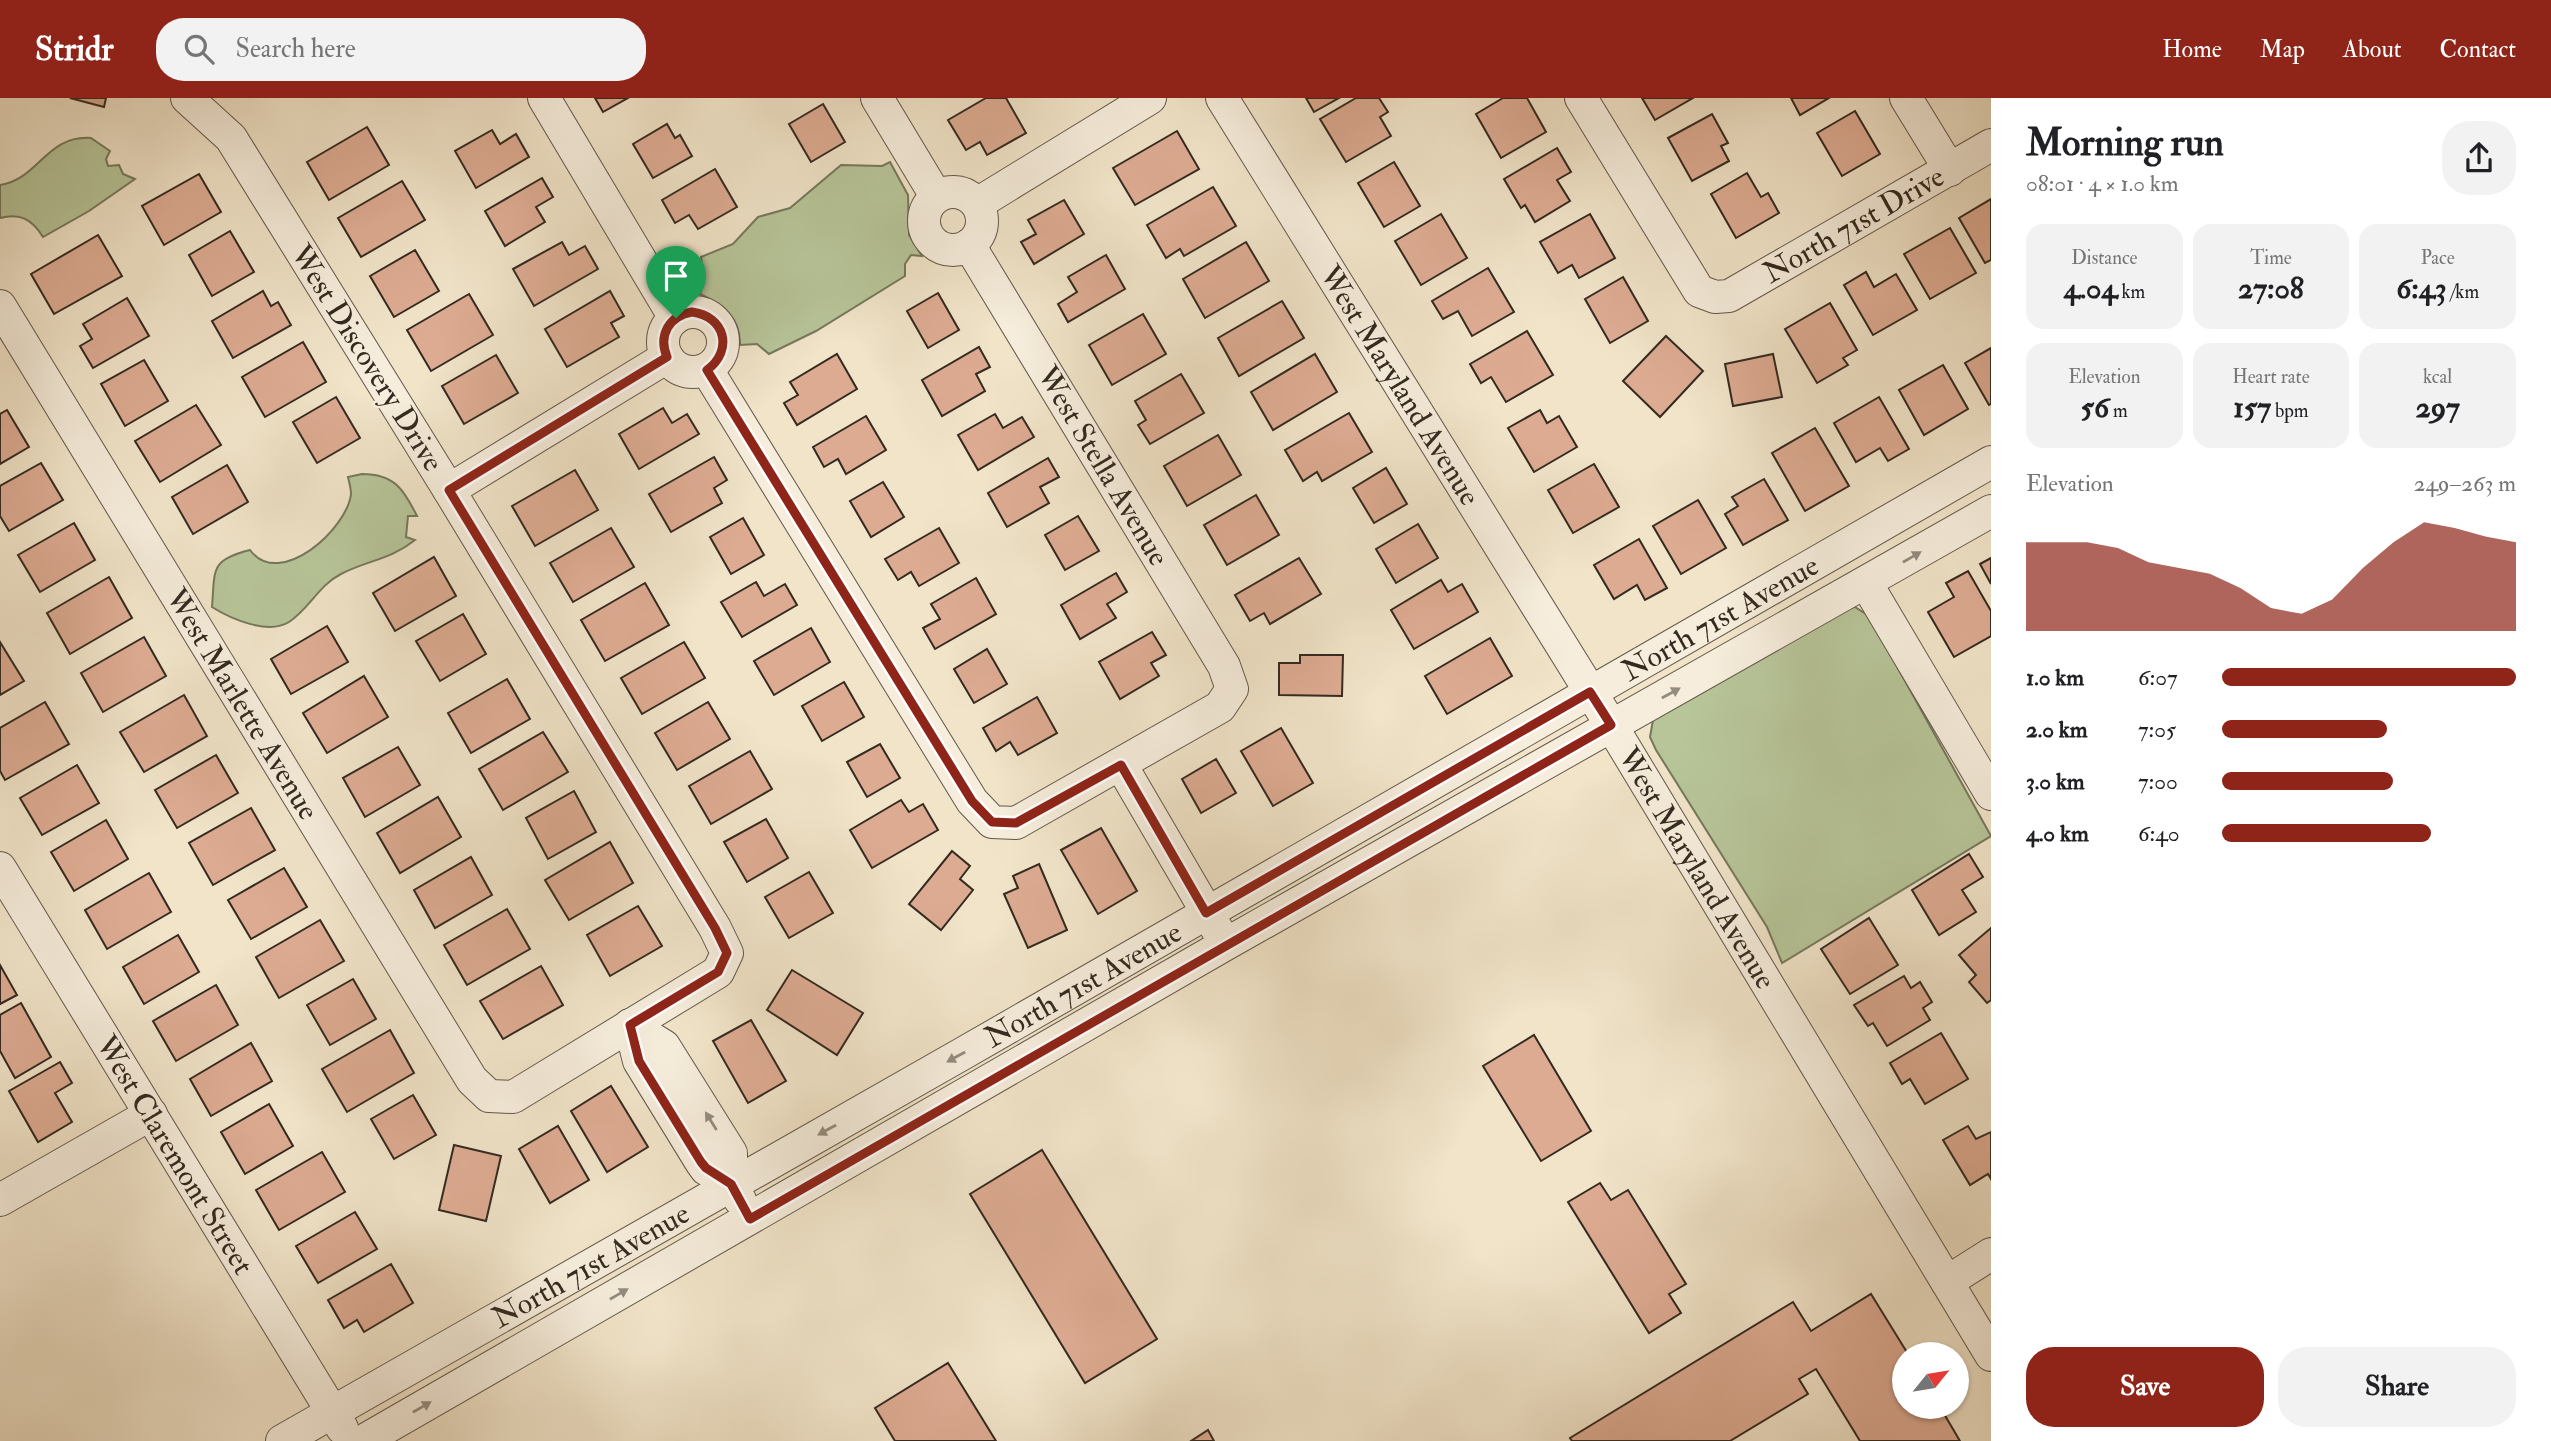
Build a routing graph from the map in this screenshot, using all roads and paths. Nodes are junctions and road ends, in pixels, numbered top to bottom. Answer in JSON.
{"nodes":[{"id":1,"x":187,"y":98,"type":"edge"},
{"id":2,"x":544,"y":98,"type":"edge"},
{"id":3,"x":877,"y":98,"type":"edge"},
{"id":4,"x":1150,"y":98,"type":"edge"},
{"id":5,"x":1222,"y":98,"type":"edge"},
{"id":6,"x":1581,"y":98,"type":"edge"},
{"id":7,"x":1906,"y":98,"type":"edge"},
{"id":8,"x":1991,"y":145,"type":"edge"},
{"id":9,"x":1950,"y":170,"type":"junction"},
{"id":10,"x":936,"y":196,"type":"junction"},
{"id":11,"x":977,"y":204,"type":"junction"},
{"id":12,"x":969,"y":245,"type":"junction"},
{"id":13,"x":0,"y":306,"type":"edge"},
{"id":14,"x":676,"y":318,"type":"junction"},
{"id":15,"x":667,"y":357,"type":"junction"},
{"id":16,"x":707,"y":370,"type":"junction"},
{"id":17,"x":1991,"y":462,"type":"edge"},
{"id":18,"x":449,"y":490,"type":"junction"},
{"id":19,"x":1991,"y":511,"type":"edge"},
{"id":20,"x":1867,"y":583,"type":"junction"},
{"id":21,"x":1590,"y":692,"type":"junction"},
{"id":22,"x":1611,"y":725,"type":"junction"},
{"id":23,"x":1121,"y":765,"type":"junction"},
{"id":24,"x":1991,"y":794,"type":"edge"},
{"id":25,"x":0,"y":868,"type":"edge"},
{"id":26,"x":1206,"y":913,"type":"junction"},
{"id":27,"x":1226,"y":944,"type":"junction"},
{"id":28,"x":630,"y":1025,"type":"junction"},
{"id":29,"x":151,"y":1114,"type":"junction"},
{"id":30,"x":731,"y":1184,"type":"junction"},
{"id":31,"x":0,"y":1200,"type":"edge"},
{"id":32,"x":750,"y":1219,"type":"junction"},
{"id":33,"x":1991,"y":1254,"type":"edge"},
{"id":34,"x":1947,"y":1282,"type":"junction"},
{"id":35,"x":1991,"y":1355,"type":"edge"},
{"id":36,"x":333,"y":1412,"type":"junction"},
{"id":37,"x":282,"y":1441,"type":"edge"},
{"id":38,"x":351,"y":1441,"type":"edge"},
{"id":39,"x":363,"y":1441,"type":"edge"}],
"edges":[{"from":1,"to":18,"type":"street","name":"West Discovery Drive"},
{"from":2,"to":14,"type":"street"},
{"from":3,"to":10,"type":"street"},
{"from":4,"to":11,"type":"street"},
{"from":5,"to":21,"type":"street","name":"West Maryland Avenue"},
{"from":6,"to":9,"type":"street","name":"North 71st Drive"},
{"from":7,"to":9,"type":"street"},
{"from":8,"to":9,"type":"street","name":"North 71st Drive"},
{"from":10,"to":11,"type":"street"},
{"from":10,"to":12,"type":"street"},
{"from":11,"to":12,"type":"street"},
{"from":12,"to":23,"type":"street","name":"West Stella Avenue"},
{"from":13,"to":28,"type":"street","name":"West Marlette Avenue"},
{"from":14,"to":15,"type":"street"},
{"from":14,"to":16,"type":"street"},
{"from":15,"to":16,"type":"street"},
{"from":15,"to":18,"type":"street"},
{"from":16,"to":23,"type":"street"},
{"from":17,"to":21,"type":"street","name":"North 71st Avenue"},
{"from":18,"to":28,"type":"street","name":"West Discovery Drive"},
{"from":20,"to":19,"type":"street","name":"North 71st Avenue","one_way":true},
{"from":22,"to":20,"type":"street","name":"North 71st Avenue","one_way":true},
{"from":20,"to":24,"type":"street"},
{"from":21,"to":22,"type":"street","name":"West Maryland Avenue"},
{"from":21,"to":26,"type":"street","name":"North 71st Avenue"},
{"from":22,"to":27,"type":"street","name":"North 71st Avenue"},
{"from":22,"to":34,"type":"street","name":"West Maryland Avenue"},
{"from":23,"to":26,"type":"street"},
{"from":25,"to":29,"type":"street","name":"West Claremont Street"},
{"from":26,"to":27,"type":"street"},
{"from":26,"to":30,"type":"street","name":"North 71st Avenue","one_way":true},
{"from":27,"to":32,"type":"street","name":"North 71st Avenue"},
{"from":28,"to":30,"type":"street"},
{"from":29,"to":31,"type":"street"},
{"from":29,"to":36,"type":"street","name":"West Claremont Street"},
{"from":30,"to":32,"type":"street"},
{"from":30,"to":36,"type":"street","name":"North 71st Avenue"},
{"from":39,"to":32,"type":"street","name":"North 71st Avenue","one_way":true},
{"from":33,"to":34,"type":"street"},
{"from":34,"to":35,"type":"street","name":"West Maryland Avenue"},
{"from":36,"to":37,"type":"street","name":"North 71st Avenue"},
{"from":36,"to":38,"type":"street","name":"West Claremont Street"}]}
